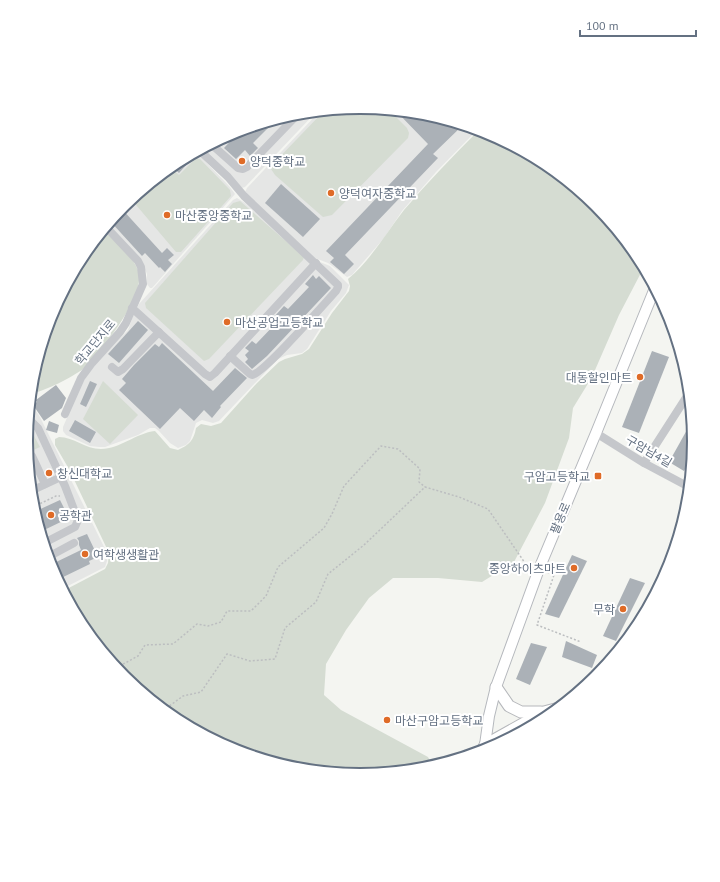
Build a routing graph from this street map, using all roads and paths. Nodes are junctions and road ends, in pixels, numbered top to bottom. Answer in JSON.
{"nodes":[{"id":1,"x":291,"y":121,"type":"edge"},
{"id":2,"x":215,"y":148,"type":"edge"},
{"id":3,"x":204,"y":154,"type":"edge"},
{"id":4,"x":110,"y":231,"type":"edge"},
{"id":5,"x":316,"y":263,"type":"junction"},
{"id":6,"x":652,"y":295,"type":"edge"},
{"id":7,"x":132,"y":308,"type":"junction"},
{"id":8,"x":159,"y":332,"type":"junction"},
{"id":9,"x":230,"y":356,"type":"junction"},
{"id":10,"x":112,"y":367,"type":"dead end"},
{"id":11,"x":684,"y":400,"type":"edge"},
{"id":12,"x":65,"y":414,"type":"dead end"},
{"id":13,"x":34,"y":424,"type":"edge"},
{"id":14,"x":596,"y":433,"type":"junction"},
{"id":15,"x":34,"y":460,"type":"edge"},
{"id":16,"x":644,"y":463,"type":"junction"},
{"id":17,"x":61,"y":477,"type":"junction"},
{"id":18,"x":46,"y":484,"type":"junction"},
{"id":19,"x":684,"y":484,"type":"edge"},
{"id":20,"x":424,"y":487,"type":"junction"},
{"id":21,"x":37,"y":488,"type":"edge"},
{"id":22,"x":62,"y":498,"type":"dead end"},
{"id":23,"x":39,"y":504,"type":"edge"},
{"id":24,"x":48,"y":541,"type":"edge"},
{"id":25,"x":74,"y":543,"type":"dead end"},
{"id":26,"x":53,"y":554,"type":"edge"},
{"id":27,"x":538,"y":570,"type":"junction"},
{"id":28,"x":581,"y":642,"type":"dead end"},
{"id":29,"x":122,"y":665,"type":"edge"},
{"id":30,"x":496,"y":687,"type":"junction"},
{"id":31,"x":169,"y":706,"type":"edge"},
{"id":32,"x":544,"y":712,"type":"edge"},
{"id":33,"x":485,"y":743,"type":"edge"}],
"edges":[{"from":1,"to":2,"type":"street"},
{"from":3,"to":5,"type":"street"},
{"from":4,"to":7,"type":"street","name":"학교단지로"},
{"from":5,"to":9,"type":"street"},
{"from":5,"to":9,"type":"street"},
{"from":6,"to":14,"type":"main road","name":"팔용로"},
{"from":7,"to":8,"type":"street"},
{"from":7,"to":12,"type":"street","name":"학교단지로"},
{"from":8,"to":9,"type":"street"},
{"from":8,"to":10,"type":"street"},
{"from":11,"to":16,"type":"street"},
{"from":13,"to":17,"type":"street"},
{"from":14,"to":16,"type":"street","name":"구암남4길"},
{"from":14,"to":27,"type":"main road","name":"팔용로"},
{"from":15,"to":18,"type":"street"},
{"from":16,"to":19,"type":"street","name":"구암남4길"},
{"from":17,"to":18,"type":"street"},
{"from":17,"to":24,"type":"street"},
{"from":18,"to":21,"type":"street"},
{"from":20,"to":27,"type":"path"},
{"from":20,"to":29,"type":"path"},
{"from":20,"to":31,"type":"path"},
{"from":22,"to":23,"type":"path"},
{"from":25,"to":26,"type":"street"},
{"from":27,"to":28,"type":"path"},
{"from":27,"to":30,"type":"main road","name":"팔용로"},
{"from":30,"to":32,"type":"highway"},
{"from":30,"to":33,"type":"main road","name":"팔용로"}]}
